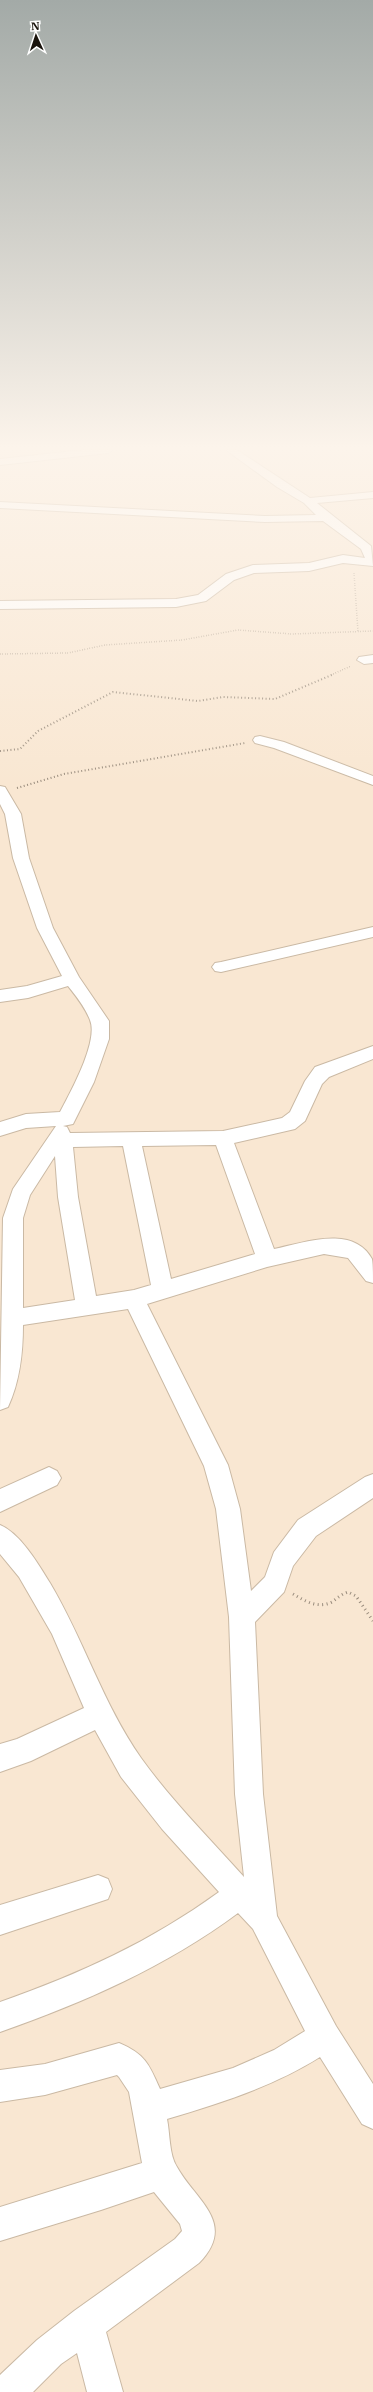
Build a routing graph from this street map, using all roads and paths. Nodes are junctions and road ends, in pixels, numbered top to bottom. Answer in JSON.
{"nodes":[{"id":1,"x":331,"y":562,"type":"edge"},
{"id":2,"x":352,"y":562,"type":"edge"},
{"id":3,"x":0,"y":605,"type":"edge"},
{"id":4,"x":373,"y":631,"type":"edge"},
{"id":5,"x":358,"y":632,"type":"junction"},
{"id":6,"x":0,"y":654,"type":"edge"},
{"id":7,"x":368,"y":660,"type":"edge"},
{"id":8,"x":260,"y":740,"type":"joint"},
{"id":9,"x":0,"y":751,"type":"edge"},
{"id":10,"x":373,"y":781,"type":"edge"},
{"id":11,"x":2,"y":792,"type":"edge"},
{"id":12,"x":6,"y":816,"type":"edge"},
{"id":13,"x":373,"y":932,"type":"edge"},
{"id":14,"x":221,"y":967,"type":"dead end"},
{"id":15,"x":72,"y":979,"type":"junction"},
{"id":16,"x":0,"y":996,"type":"edge"},
{"id":17,"x":373,"y":1052,"type":"edge"},
{"id":18,"x":0,"y":1129,"type":"edge"},
{"id":19,"x":63,"y":1130,"type":"junction"},
{"id":20,"x":131,"y":1138,"type":"junction"},
{"id":21,"x":222,"y":1138,"type":"junction"},
{"id":22,"x":267,"y":1259,"type":"junction"},
{"id":23,"x":373,"y":1275,"type":"edge"},
{"id":24,"x":163,"y":1290,"type":"junction"},
{"id":25,"x":134,"y":1299,"type":"junction"},
{"id":26,"x":87,"y":1307,"type":"junction"},
{"id":27,"x":12,"y":1318,"type":"junction"},
{"id":28,"x":0,"y":1400,"type":"edge"},
{"id":29,"x":49,"y":1478,"type":"dead end"},
{"id":30,"x":373,"y":1485,"type":"edge"},
{"id":31,"x":0,"y":1502,"type":"edge"},
{"id":32,"x":0,"y":1536,"type":"edge"},
{"id":33,"x":275,"y":1584,"type":"junction"},
{"id":34,"x":242,"y":1617,"type":"junction"},
{"id":35,"x":373,"y":1621,"type":"edge"},
{"id":36,"x":100,"y":1714,"type":"junction"},
{"id":37,"x":0,"y":1758,"type":"edge"},
{"id":38,"x":98,"y":1889,"type":"dead end"},
{"id":39,"x":238,"y":1895,"type":"junction"},
{"id":40,"x":262,"y":1919,"type":"junction"},
{"id":41,"x":0,"y":1920,"type":"edge"},
{"id":42,"x":0,"y":2017,"type":"edge"},
{"id":43,"x":325,"y":2037,"type":"junction"},
{"id":44,"x":0,"y":2086,"type":"edge"},
{"id":45,"x":150,"y":2108,"type":"junction"},
{"id":46,"x":373,"y":2113,"type":"edge"},
{"id":47,"x":161,"y":2173,"type":"junction"},
{"id":48,"x":0,"y":2224,"type":"edge"},
{"id":49,"x":86,"y":2323,"type":"junction"},
{"id":50,"x":8,"y":2392,"type":"edge"},
{"id":51,"x":105,"y":2392,"type":"edge"}],
"edges":[{"from":1,"to":3,"type":"street"},
{"from":2,"to":5,"type":"path"},
{"from":4,"to":5,"type":"path"},
{"from":5,"to":6,"type":"path"},
{"from":7,"to":9,"type":"path"},
{"from":8,"to":10,"type":"street"},
{"from":8,"to":11,"type":"path"},
{"from":11,"to":12,"type":"street"},
{"from":12,"to":15,"type":"street"},
{"from":13,"to":14,"type":"street"},
{"from":15,"to":16,"type":"street"},
{"from":15,"to":19,"type":"street"},
{"from":17,"to":21,"type":"street"},
{"from":18,"to":19,"type":"street"},
{"from":19,"to":20,"type":"street"},
{"from":19,"to":26,"type":"street"},
{"from":19,"to":27,"type":"street"},
{"from":20,"to":21,"type":"street"},
{"from":20,"to":24,"type":"street"},
{"from":21,"to":22,"type":"street"},
{"from":22,"to":23,"type":"street"},
{"from":22,"to":24,"type":"street"},
{"from":24,"to":25,"type":"street"},
{"from":25,"to":26,"type":"street"},
{"from":25,"to":34,"type":"street"},
{"from":26,"to":27,"type":"street"},
{"from":27,"to":28,"type":"street"},
{"from":29,"to":31,"type":"street"},
{"from":30,"to":33,"type":"street"},
{"from":32,"to":36,"type":"street"},
{"from":33,"to":34,"type":"street"},
{"from":33,"to":35,"type":"path"},
{"from":34,"to":40,"type":"street"},
{"from":36,"to":37,"type":"street"},
{"from":36,"to":39,"type":"street"},
{"from":38,"to":41,"type":"street"},
{"from":39,"to":40,"type":"street"},
{"from":39,"to":42,"type":"street"},
{"from":40,"to":43,"type":"street"},
{"from":43,"to":45,"type":"street"},
{"from":43,"to":46,"type":"street"},
{"from":44,"to":45,"type":"street"},
{"from":45,"to":47,"type":"street"},
{"from":47,"to":48,"type":"street"},
{"from":47,"to":49,"type":"street"},
{"from":49,"to":50,"type":"street"},
{"from":49,"to":51,"type":"street"}]}
